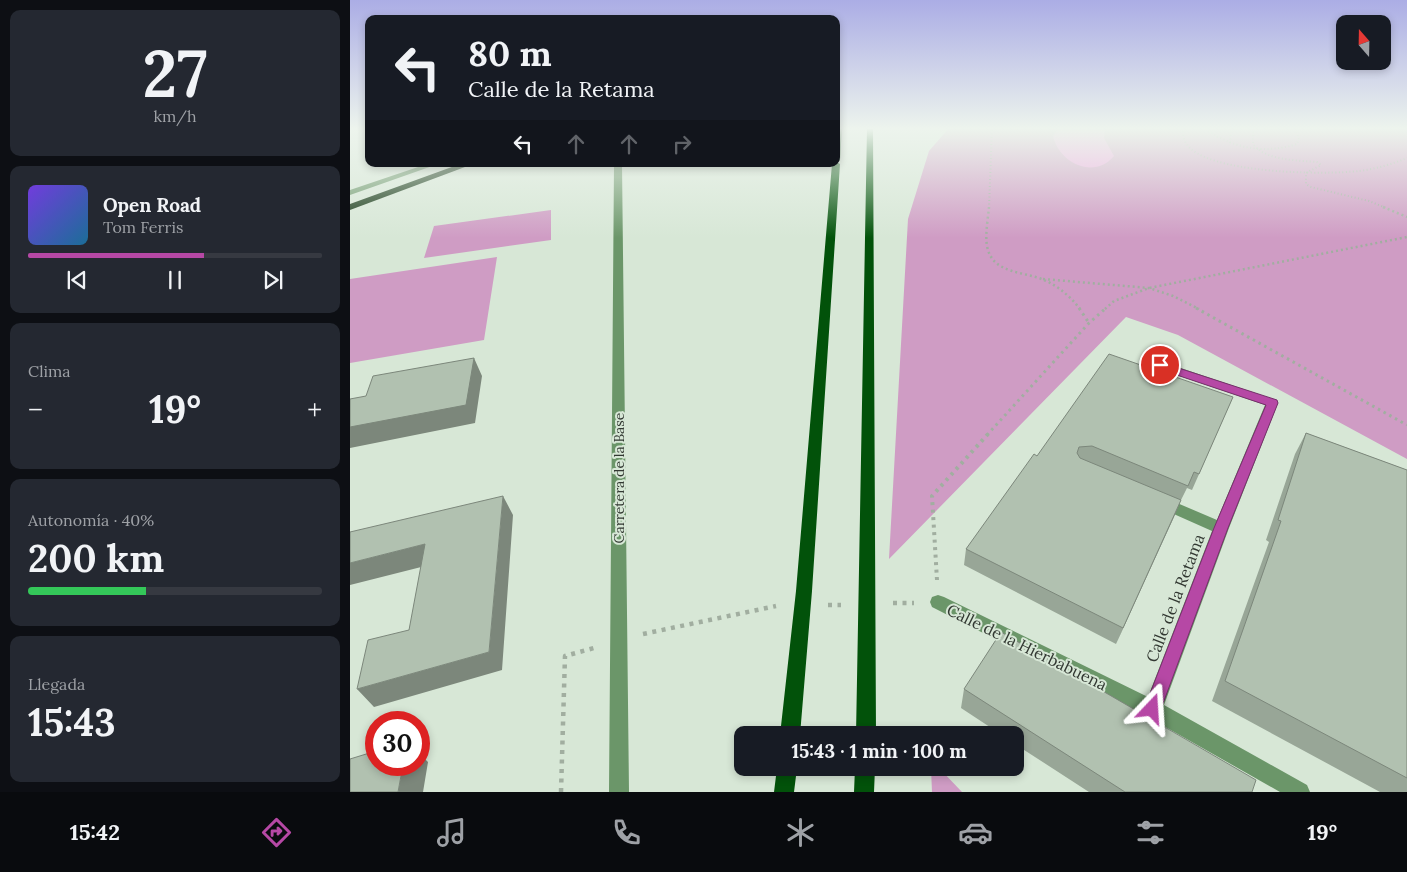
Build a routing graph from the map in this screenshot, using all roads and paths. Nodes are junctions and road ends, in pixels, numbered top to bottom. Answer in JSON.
{"nodes":[{"id":1,"x":870,"y":165,"type":"edge"},
{"id":2,"x":990,"y":165,"type":"edge"},
{"id":3,"x":1237,"y":165,"type":"edge"},
{"id":4,"x":1321,"y":165,"type":"edge"},
{"id":5,"x":1388,"y":165,"type":"edge"},
{"id":6,"x":425,"y":167,"type":"edge"},
{"id":7,"x":460,"y":167,"type":"edge"},
{"id":8,"x":618,"y":167,"type":"edge"},
{"id":9,"x":836,"y":167,"type":"edge"},
{"id":10,"x":1306,"y":173,"type":"junction"},
{"id":11,"x":350,"y":192,"type":"edge"},
{"id":12,"x":350,"y":207,"type":"edge"},
{"id":13,"x":1407,"y":217,"type":"edge"},
{"id":14,"x":1407,"y":237,"type":"edge"},
{"id":15,"x":1043,"y":279,"type":"junction"},
{"id":16,"x":1149,"y":288,"type":"junction"},
{"id":17,"x":1088,"y":323,"type":"junction"},
{"id":18,"x":1160,"y":365,"type":"dead end"},
{"id":19,"x":1407,"y":425,"type":"edge"},
{"id":20,"x":1151,"y":498,"type":"edge"},
{"id":21,"x":1221,"y":528,"type":"junction"},
{"id":22,"x":938,"y":602,"type":"joint"},
{"id":23,"x":766,"y":607,"type":"dead end"},
{"id":24,"x":619,"y":640,"type":"junction"},
{"id":25,"x":1152,"y":709,"type":"junction"},
{"id":26,"x":791,"y":726,"type":"edge"},
{"id":27,"x":866,"y":726,"type":"edge"},
{"id":28,"x":786,"y":776,"type":"edge"},
{"id":29,"x":865,"y":776,"type":"edge"},
{"id":30,"x":561,"y":792,"type":"edge"},
{"id":31,"x":619,"y":792,"type":"edge"},
{"id":32,"x":784,"y":792,"type":"edge"},
{"id":33,"x":864,"y":792,"type":"edge"},
{"id":34,"x":1300,"y":792,"type":"edge"}],
"edges":[{"from":1,"to":27,"type":"main road"},
{"from":2,"to":15,"type":"path"},
{"from":3,"to":10,"type":"path"},
{"from":4,"to":10,"type":"path"},
{"from":5,"to":10,"type":"path"},
{"from":6,"to":11,"type":"street"},
{"from":7,"to":12,"type":"highway"},
{"from":8,"to":24,"type":"street","name":"Carretera de la Base"},
{"from":9,"to":26,"type":"main road"},
{"from":10,"to":13,"type":"path"},
{"from":14,"to":16,"type":"path"},
{"from":15,"to":16,"type":"path"},
{"from":15,"to":17,"type":"path"},
{"from":16,"to":17,"type":"path"},
{"from":16,"to":19,"type":"path"},
{"from":17,"to":22,"type":"path"},
{"from":18,"to":21,"type":"street","name":"Calle de la Retama"},
{"from":20,"to":21,"type":"street","name":"Calle de la Retama"},
{"from":21,"to":25,"type":"street","name":"Calle de la Retama"},
{"from":22,"to":25,"type":"street","name":"Calle de la Hierbabuena"},
{"from":23,"to":24,"type":"path"},
{"from":24,"to":30,"type":"path"},
{"from":24,"to":31,"type":"street","name":"Carretera de la Base"},
{"from":25,"to":34,"type":"street","name":"Calle de la Hierbabuena"},
{"from":28,"to":32,"type":"main road"},
{"from":29,"to":33,"type":"main road"}]}
